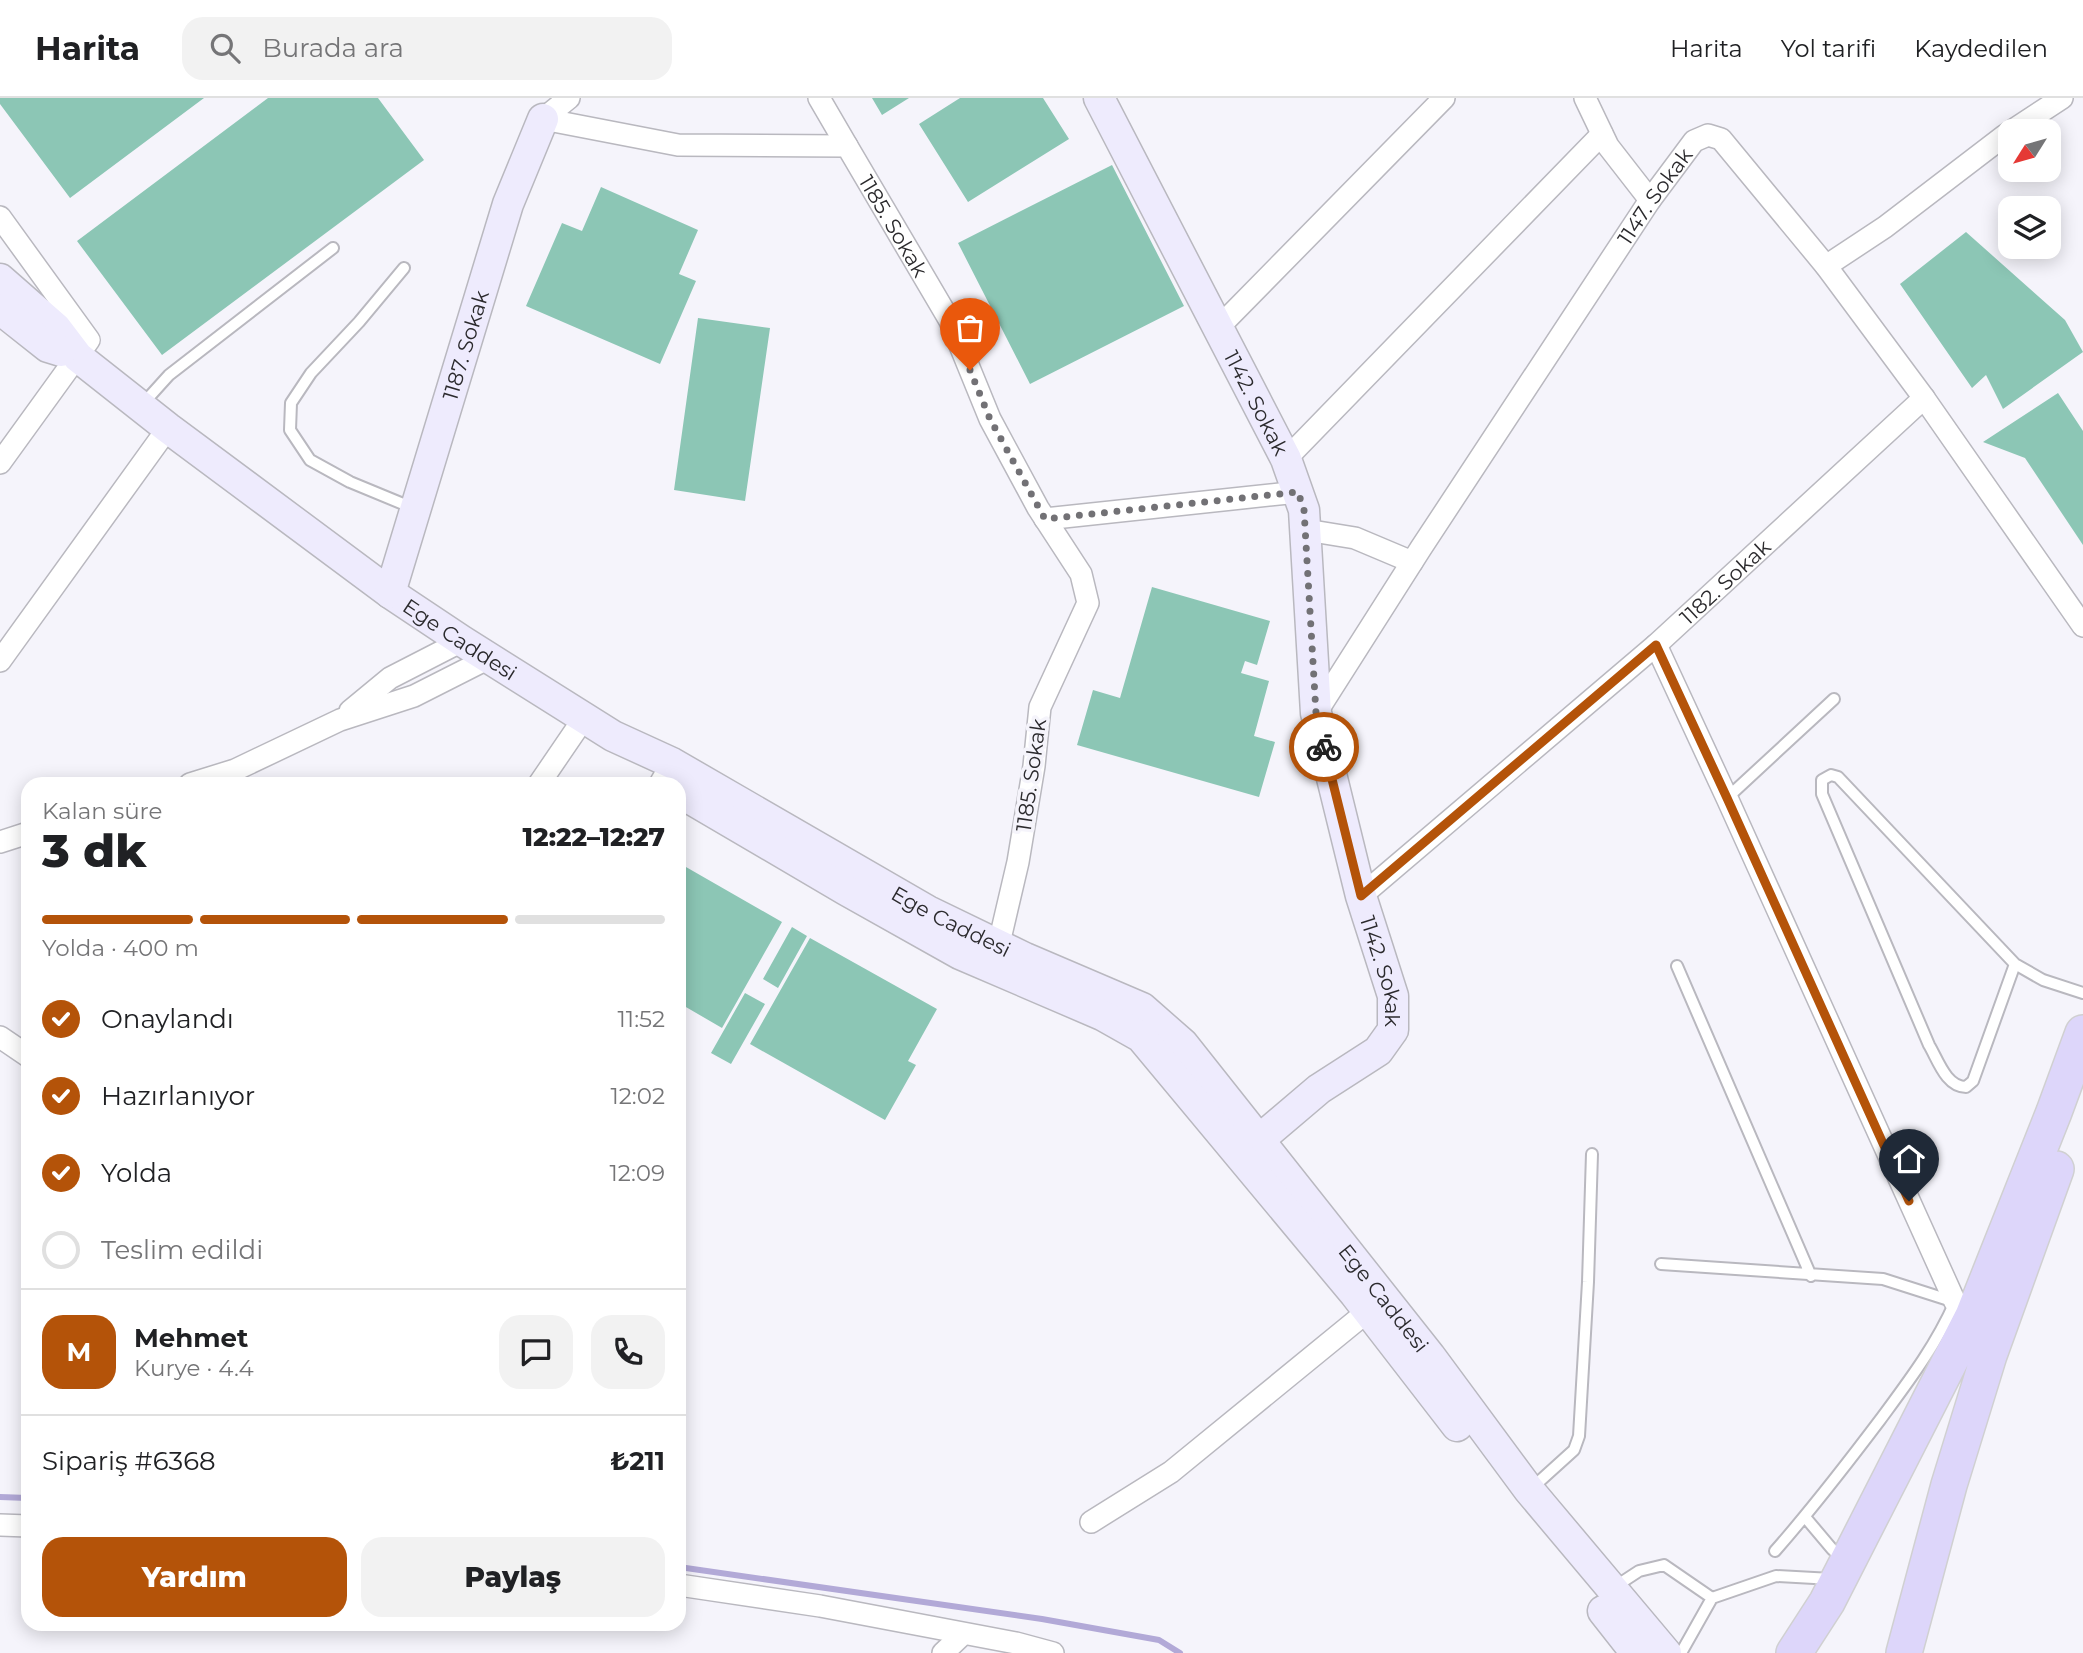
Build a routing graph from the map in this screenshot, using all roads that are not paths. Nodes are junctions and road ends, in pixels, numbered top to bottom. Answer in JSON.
{"nodes":[{"id":1,"x":569,"y":98,"type":"edge"},
{"id":2,"x":820,"y":98,"type":"edge"},
{"id":3,"x":1099,"y":98,"type":"edge"},
{"id":4,"x":1444,"y":98,"type":"edge"},
{"id":5,"x":1585,"y":98,"type":"edge"},
{"id":6,"x":2062,"y":98,"type":"edge"},
{"id":7,"x":544,"y":108,"type":"edge"},
{"id":8,"x":1602,"y":134,"type":"junction"},
{"id":9,"x":848,"y":146,"type":"junction"},
{"id":10,"x":1650,"y":200,"type":"junction"},
{"id":11,"x":0,"y":218,"type":"edge"},
{"id":12,"x":333,"y":248,"type":"dead end"},
{"id":13,"x":1826,"y":266,"type":"junction"},
{"id":14,"x":404,"y":268,"type":"dead end"},
{"id":15,"x":0,"y":279,"type":"edge"},
{"id":16,"x":0,"y":309,"type":"edge"},
{"id":17,"x":1218,"y":328,"type":"junction"},
{"id":18,"x":78,"y":356,"type":"junction"},
{"id":19,"x":1924,"y":398,"type":"junction"},
{"id":20,"x":141,"y":407,"type":"junction"},
{"id":21,"x":167,"y":428,"type":"junction"},
{"id":22,"x":1286,"y":459,"type":"junction"},
{"id":23,"x":0,"y":463,"type":"edge"},
{"id":24,"x":1298,"y":492,"type":"junction"},
{"id":25,"x":416,"y":509,"type":"junction"},
{"id":26,"x":1045,"y":519,"type":"junction"},
{"id":27,"x":1306,"y":530,"type":"junction"},
{"id":28,"x":1412,"y":562,"type":"junction"},
{"id":29,"x":390,"y":593,"type":"junction"},
{"id":30,"x":2083,"y":626,"type":"edge"},
{"id":31,"x":462,"y":641,"type":"junction"},
{"id":32,"x":1656,"y":645,"type":"junction"},
{"id":33,"x":489,"y":658,"type":"junction"},
{"id":34,"x":0,"y":661,"type":"edge"},
{"id":35,"x":1833,"y":699,"type":"dead end"},
{"id":36,"x":1316,"y":713,"type":"junction"},
{"id":37,"x":584,"y":718,"type":"junction"},
{"id":38,"x":340,"y":720,"type":"junction"},
{"id":39,"x":212,"y":777,"type":"edge"},
{"id":40,"x":545,"y":777,"type":"edge"},
{"id":41,"x":662,"y":777,"type":"edge"},
{"id":42,"x":686,"y":790,"type":"edge"},
{"id":43,"x":1727,"y":798,"type":"junction"},
{"id":44,"x":21,"y":835,"type":"edge"},
{"id":45,"x":2,"y":841,"type":"edge"},
{"id":46,"x":1361,"y":896,"type":"junction"},
{"id":47,"x":996,"y":957,"type":"junction"},
{"id":48,"x":2015,"y":964,"type":"junction"},
{"id":49,"x":1677,"y":966,"type":"dead end"},
{"id":50,"x":2083,"y":993,"type":"edge"},
{"id":51,"x":2083,"y":1033,"type":"edge"},
{"id":52,"x":0,"y":1037,"type":"edge"},
{"id":53,"x":21,"y":1051,"type":"edge"},
{"id":54,"x":2083,"y":1096,"type":"edge"},
{"id":55,"x":1249,"y":1148,"type":"junction"},
{"id":56,"x":1592,"y":1154,"type":"dead end"},
{"id":57,"x":1661,"y":1264,"type":"dead end"},
{"id":58,"x":1811,"y":1276,"type":"junction"},
{"id":59,"x":1964,"y":1309,"type":"junction"},
{"id":60,"x":1368,"y":1311,"type":"junction"},
{"id":61,"x":1529,"y":1490,"type":"junction"},
{"id":62,"x":1805,"y":1517,"type":"junction"},
{"id":63,"x":1091,"y":1522,"type":"dead end"},
{"id":64,"x":0,"y":1525,"type":"edge"},
{"id":65,"x":21,"y":1525,"type":"edge"},
{"id":66,"x":1775,"y":1551,"type":"dead end"},
{"id":67,"x":1843,"y":1571,"type":"junction"},
{"id":68,"x":686,"y":1586,"type":"edge"},
{"id":69,"x":1611,"y":1590,"type":"junction"},
{"id":70,"x":1712,"y":1598,"type":"junction"},
{"id":71,"x":963,"y":1634,"type":"junction"},
{"id":72,"x":943,"y":1653,"type":"edge"},
{"id":73,"x":1053,"y":1653,"type":"edge"},
{"id":74,"x":1636,"y":1653,"type":"edge"},
{"id":75,"x":1666,"y":1653,"type":"edge"},
{"id":76,"x":1681,"y":1653,"type":"edge"},
{"id":77,"x":1794,"y":1653,"type":"edge"},
{"id":78,"x":1904,"y":1653,"type":"edge"}],
"edges":[{"from":1,"to":7,"type":"street"},
{"from":2,"to":9,"type":"street","name":"1185. Sokak"},
{"from":3,"to":17,"type":"street","name":"1142. Sokak"},
{"from":4,"to":17,"type":"street"},
{"from":5,"to":8,"type":"street"},
{"from":6,"to":13,"type":"street"},
{"from":7,"to":9,"type":"street"},
{"from":7,"to":25,"type":"street","name":"1187. Sokak"},
{"from":8,"to":10,"type":"street"},
{"from":8,"to":22,"type":"street"},
{"from":9,"to":26,"type":"street","name":"1185. Sokak"},
{"from":10,"to":13,"type":"street","name":"1147. Sokak"},
{"from":10,"to":28,"type":"street","name":"1147. Sokak"},
{"from":11,"to":18,"type":"street"},
{"from":12,"to":20,"type":"lane"},
{"from":13,"to":19,"type":"street","name":"1147. Sokak"},
{"from":14,"to":25,"type":"lane"},
{"from":15,"to":18,"type":"street"},
{"from":16,"to":18,"type":"street"},
{"from":17,"to":22,"type":"street","name":"1142. Sokak"},
{"from":18,"to":20,"type":"street","name":"Ege Caddesi"},
{"from":18,"to":23,"type":"street"},
{"from":19,"to":30,"type":"street","name":"1147. Sokak"},
{"from":19,"to":32,"type":"street","name":"1182. Sokak"},
{"from":20,"to":21,"type":"street","name":"Ege Caddesi"},
{"from":21,"to":29,"type":"street","name":"Ege Caddesi"},
{"from":21,"to":34,"type":"street"},
{"from":22,"to":24,"type":"street","name":"1142. Sokak"},
{"from":24,"to":26,"type":"street"},
{"from":24,"to":27,"type":"street","name":"1142. Sokak"},
{"from":25,"to":29,"type":"street","name":"1187. Sokak"},
{"from":26,"to":47,"type":"street","name":"1185. Sokak"},
{"from":27,"to":28,"type":"street"},
{"from":27,"to":36,"type":"street","name":"1142. Sokak"},
{"from":28,"to":36,"type":"street","name":"1147. Sokak"},
{"from":29,"to":31,"type":"street","name":"Ege Caddesi"},
{"from":31,"to":33,"type":"street","name":"Ege Caddesi"},
{"from":31,"to":38,"type":"street"},
{"from":32,"to":43,"type":"street"},
{"from":32,"to":46,"type":"street","name":"1182. Sokak"},
{"from":33,"to":37,"type":"street","name":"Ege Caddesi"},
{"from":33,"to":38,"type":"street"},
{"from":35,"to":43,"type":"lane"},
{"from":36,"to":46,"type":"street","name":"1142. Sokak"},
{"from":37,"to":40,"type":"street"},
{"from":37,"to":41,"type":"street","name":"Ege Caddesi"},
{"from":38,"to":39,"type":"street"},
{"from":42,"to":47,"type":"street","name":"Ege Caddesi"},
{"from":43,"to":59,"type":"street"},
{"from":44,"to":45,"type":"street"},
{"from":46,"to":55,"type":"street","name":"1142. Sokak"},
{"from":47,"to":55,"type":"street","name":"Ege Caddesi"},
{"from":48,"to":48,"type":"lane"},
{"from":48,"to":50,"type":"lane"},
{"from":49,"to":58,"type":"lane"},
{"from":51,"to":59,"type":"main road"},
{"from":52,"to":53,"type":"street"},
{"from":54,"to":78,"type":"main road"},
{"from":55,"to":60,"type":"street"},
{"from":55,"to":61,"type":"street","name":"Ege Caddesi"},
{"from":56,"to":61,"type":"lane"},
{"from":57,"to":58,"type":"lane"},
{"from":58,"to":59,"type":"lane"},
{"from":59,"to":62,"type":"lane"},
{"from":59,"to":67,"type":"main road"},
{"from":60,"to":63,"type":"street"},
{"from":60,"to":74,"type":"street"},
{"from":61,"to":69,"type":"street","name":"Ege Caddesi"},
{"from":62,"to":66,"type":"lane"},
{"from":62,"to":67,"type":"lane"},
{"from":64,"to":65,"type":"street"},
{"from":67,"to":70,"type":"lane"},
{"from":67,"to":77,"type":"main road"},
{"from":68,"to":71,"type":"street"},
{"from":69,"to":70,"type":"lane"},
{"from":69,"to":75,"type":"street","name":"Ege Caddesi"},
{"from":70,"to":76,"type":"lane"},
{"from":71,"to":72,"type":"street"},
{"from":71,"to":73,"type":"street"}]}
